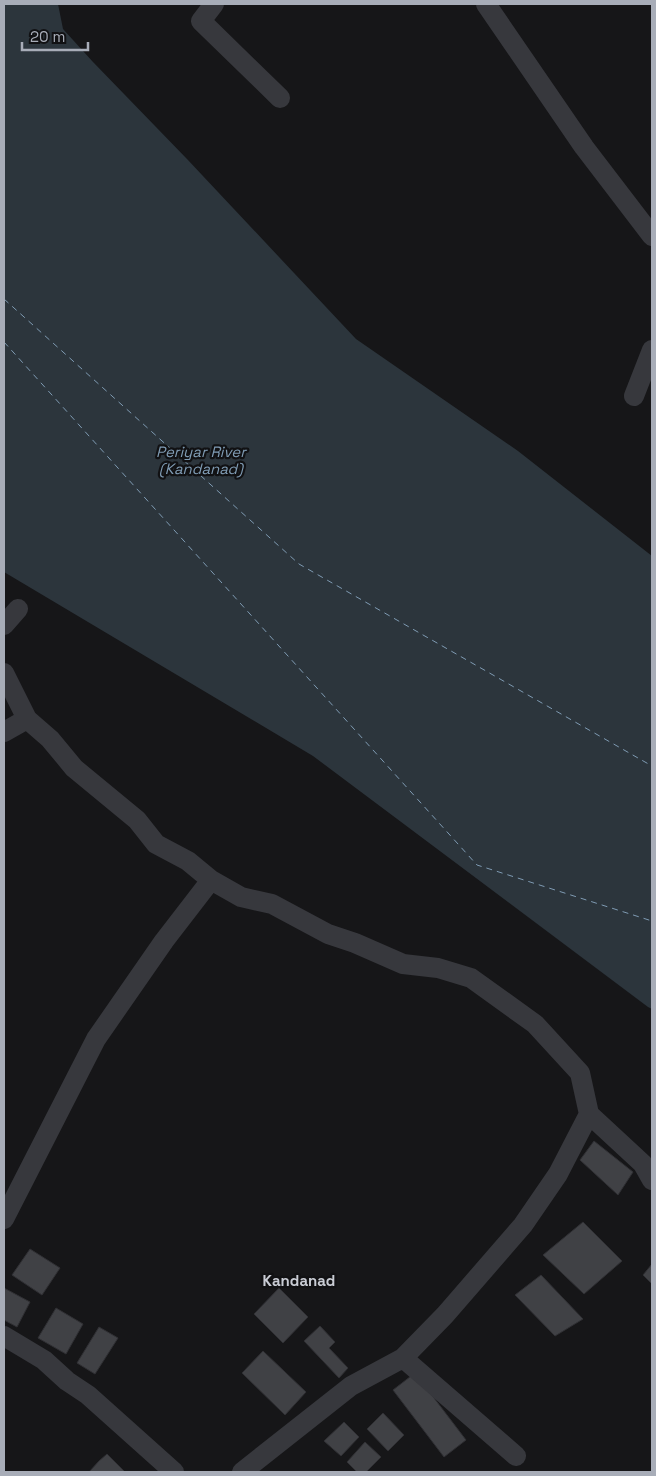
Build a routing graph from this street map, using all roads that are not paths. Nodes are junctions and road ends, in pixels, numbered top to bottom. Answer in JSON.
{"nodes":[{"id":1,"x":214,"y":4,"type":"edge"},
{"id":2,"x":486,"y":4,"type":"edge"},
{"id":3,"x":280,"y":98,"type":"dead end"},
{"id":4,"x":652,"y":236,"type":"edge"},
{"id":5,"x":652,"y":350,"type":"edge"},
{"id":6,"x":634,"y":396,"type":"dead end"},
{"id":7,"x":18,"y":609,"type":"dead end"},
{"id":8,"x":4,"y":625,"type":"edge"},
{"id":9,"x":4,"y":673,"type":"edge"},
{"id":10,"x":27,"y":719,"type":"junction"},
{"id":11,"x":4,"y":732,"type":"edge"},
{"id":12,"x":211,"y":880,"type":"junction"},
{"id":13,"x":589,"y":1114,"type":"junction"},
{"id":14,"x":652,"y":1180,"type":"edge"},
{"id":15,"x":4,"y":1219,"type":"edge"},
{"id":16,"x":4,"y":1336,"type":"edge"},
{"id":17,"x":403,"y":1358,"type":"junction"},
{"id":18,"x":516,"y":1456,"type":"dead end"},
{"id":19,"x":174,"y":1472,"type":"edge"},
{"id":20,"x":242,"y":1472,"type":"edge"}],
"edges":[{"from":1,"to":3,"type":"street"},
{"from":2,"to":4,"type":"street"},
{"from":5,"to":6,"type":"street"},
{"from":7,"to":8,"type":"street"},
{"from":9,"to":10,"type":"street"},
{"from":10,"to":11,"type":"street"},
{"from":10,"to":12,"type":"street"},
{"from":12,"to":13,"type":"street"},
{"from":12,"to":15,"type":"street"},
{"from":13,"to":14,"type":"street"},
{"from":13,"to":17,"type":"street"},
{"from":16,"to":19,"type":"street"},
{"from":17,"to":18,"type":"street"},
{"from":17,"to":20,"type":"street"}]}
